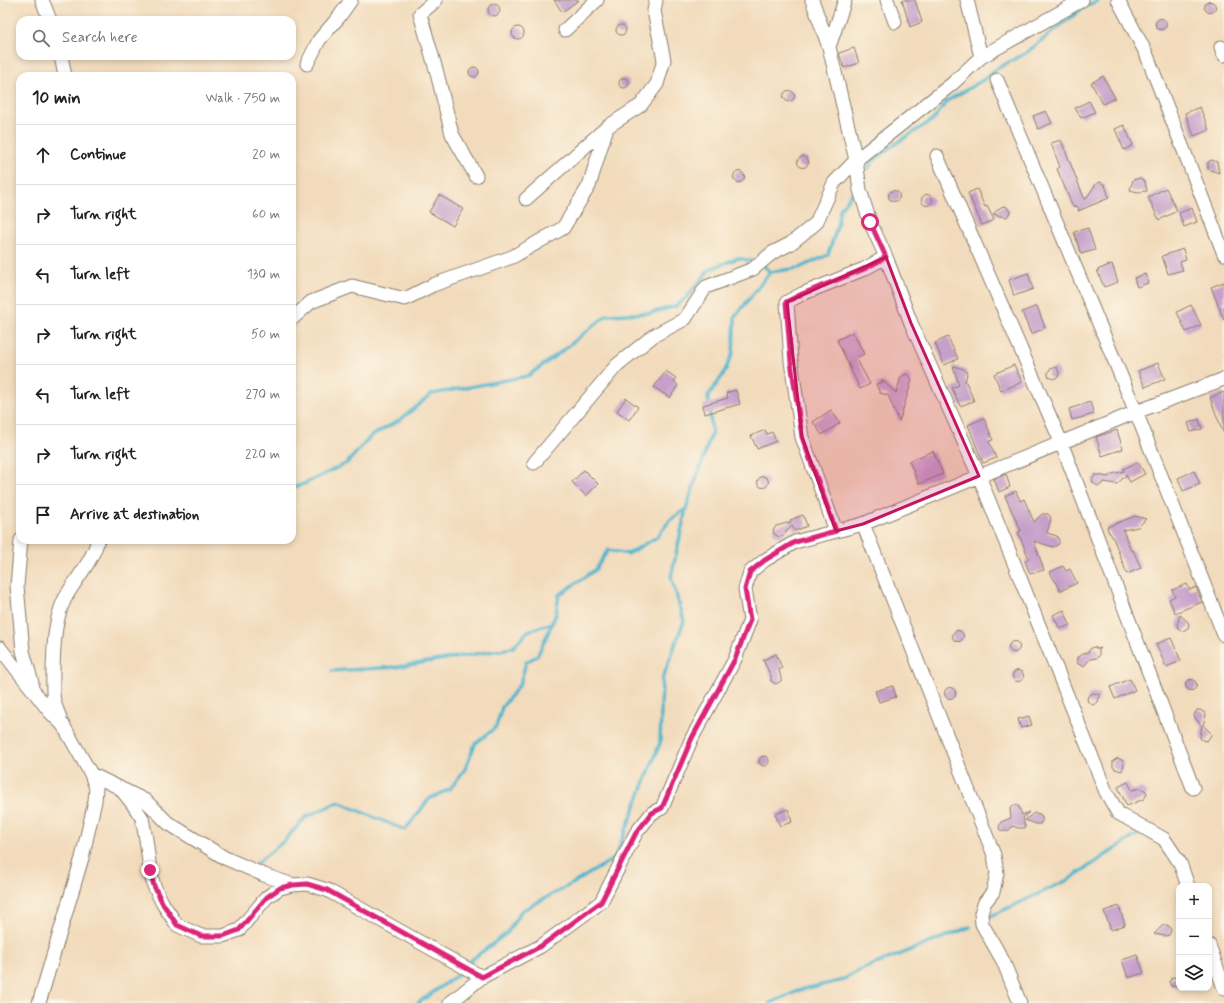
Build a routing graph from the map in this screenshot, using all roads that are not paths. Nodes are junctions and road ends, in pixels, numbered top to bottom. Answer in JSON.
{"nodes":[{"id":1,"x":42,"y":0,"type":"edge"},
{"id":2,"x":351,"y":0,"type":"edge"},
{"id":3,"x":436,"y":0,"type":"edge"},
{"id":4,"x":597,"y":0,"type":"edge"},
{"id":5,"x":656,"y":0,"type":"edge"},
{"id":6,"x":812,"y":0,"type":"edge"},
{"id":7,"x":846,"y":0,"type":"edge"},
{"id":8,"x":887,"y":0,"type":"edge"},
{"id":9,"x":967,"y":0,"type":"edge"},
{"id":10,"x":1082,"y":0,"type":"edge"},
{"id":11,"x":1118,"y":0,"type":"edge"},
{"id":12,"x":48,"y":16,"type":"edge"},
{"id":13,"x":895,"y":22,"type":"dead end"},
{"id":14,"x":565,"y":30,"type":"dead end"},
{"id":15,"x":828,"y":47,"type":"junction"},
{"id":16,"x":981,"y":57,"type":"junction"},
{"id":17,"x":62,"y":60,"type":"edge"},
{"id":18,"x":307,"y":64,"type":"dead end"},
{"id":19,"x":64,"y":72,"type":"edge"},
{"id":20,"x":997,"y":80,"type":"dead end"},
{"id":21,"x":607,"y":127,"type":"junction"},
{"id":22,"x":937,"y":156,"type":"dead end"},
{"id":23,"x":856,"y":160,"type":"junction"},
{"id":24,"x":476,"y":176,"type":"dead end"},
{"id":25,"x":526,"y":199,"type":"dead end"},
{"id":26,"x":1224,"y":254,"type":"edge"},
{"id":27,"x":886,"y":257,"type":"junction"},
{"id":28,"x":296,"y":315,"type":"edge"},
{"id":29,"x":1224,"y":379,"type":"edge"},
{"id":30,"x":1136,"y":412,"type":"junction"},
{"id":31,"x":1060,"y":442,"type":"junction"},
{"id":32,"x":534,"y":463,"type":"dead end"},
{"id":33,"x":979,"y":476,"type":"junction"},
{"id":34,"x":863,"y":524,"type":"junction"},
{"id":35,"x":836,"y":531,"type":"junction"},
{"id":36,"x":21,"y":544,"type":"edge"},
{"id":37,"x":97,"y":544,"type":"edge"},
{"id":38,"x":1224,"y":635,"type":"edge"},
{"id":39,"x":0,"y":648,"type":"edge"},
{"id":40,"x":34,"y":690,"type":"junction"},
{"id":41,"x":63,"y":725,"type":"junction"},
{"id":42,"x":91,"y":774,"type":"junction"},
{"id":43,"x":120,"y":788,"type":"junction"},
{"id":44,"x":1193,"y":788,"type":"dead end"},
{"id":45,"x":1187,"y":883,"type":"edge"},
{"id":46,"x":293,"y":885,"type":"junction"},
{"id":47,"x":1212,"y":954,"type":"edge"},
{"id":48,"x":482,"y":977,"type":"junction"},
{"id":49,"x":1224,"y":988,"type":"edge"},
{"id":50,"x":39,"y":1003,"type":"edge"},
{"id":51,"x":450,"y":1003,"type":"edge"},
{"id":52,"x":1020,"y":1003,"type":"edge"}],
"edges":[{"from":1,"to":12,"type":"street"},
{"from":2,"to":18,"type":"street"},
{"from":3,"to":24,"type":"street"},
{"from":4,"to":14,"type":"street"},
{"from":5,"to":21,"type":"street"},
{"from":6,"to":15,"type":"street"},
{"from":7,"to":15,"type":"street"},
{"from":8,"to":13,"type":"street"},
{"from":9,"to":16,"type":"street"},
{"from":10,"to":16,"type":"street"},
{"from":11,"to":26,"type":"street"},
{"from":15,"to":23,"type":"street"},
{"from":16,"to":23,"type":"street"},
{"from":17,"to":19,"type":"street"},
{"from":20,"to":30,"type":"street"},
{"from":21,"to":25,"type":"street"},
{"from":21,"to":28,"type":"street"},
{"from":22,"to":31,"type":"street"},
{"from":23,"to":27,"type":"street"},
{"from":23,"to":32,"type":"street"},
{"from":27,"to":33,"type":"street"},
{"from":27,"to":35,"type":"street"},
{"from":29,"to":30,"type":"street"},
{"from":30,"to":31,"type":"street"},
{"from":30,"to":38,"type":"street"},
{"from":31,"to":33,"type":"street"},
{"from":31,"to":44,"type":"street"},
{"from":33,"to":34,"type":"street"},
{"from":33,"to":45,"type":"street"},
{"from":34,"to":35,"type":"street"},
{"from":34,"to":52,"type":"street"},
{"from":35,"to":48,"type":"street"},
{"from":36,"to":40,"type":"street"},
{"from":37,"to":41,"type":"street"},
{"from":39,"to":40,"type":"street"},
{"from":40,"to":41,"type":"street"},
{"from":41,"to":42,"type":"street"},
{"from":42,"to":43,"type":"street"},
{"from":42,"to":50,"type":"street"},
{"from":43,"to":46,"type":"street"},
{"from":43,"to":46,"type":"street"},
{"from":46,"to":48,"type":"street"},
{"from":47,"to":49,"type":"street"},
{"from":48,"to":51,"type":"street"}]}
